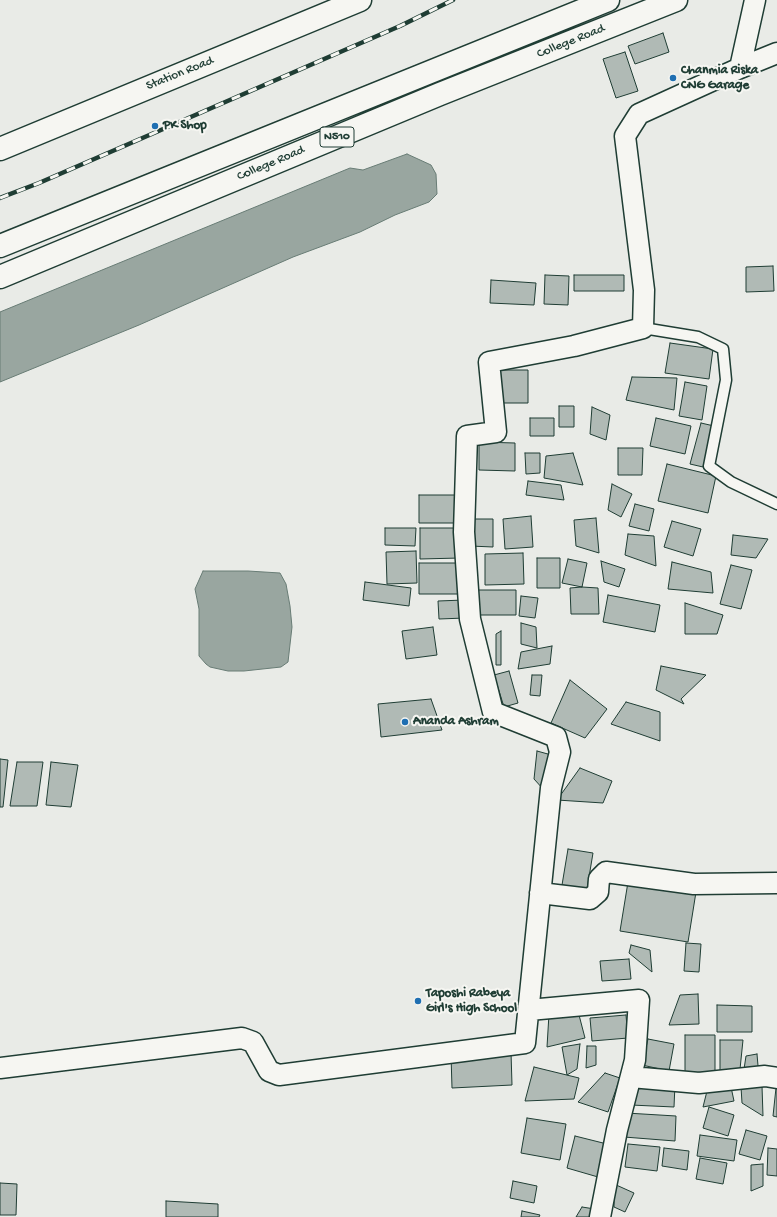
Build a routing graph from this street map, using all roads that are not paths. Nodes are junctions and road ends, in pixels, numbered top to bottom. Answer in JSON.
{"nodes":[{"id":1,"x":360,"y":0,"type":"edge"},
{"id":2,"x":608,"y":0,"type":"edge"},
{"id":3,"x":676,"y":0,"type":"edge"},
{"id":4,"x":755,"y":0,"type":"edge"},
{"id":5,"x":777,"y":53,"type":"edge"},
{"id":6,"x":740,"y":68,"type":"junction"},
{"id":7,"x":0,"y":149,"type":"edge"},
{"id":8,"x":0,"y":246,"type":"edge"},
{"id":9,"x":0,"y":277,"type":"edge"},
{"id":10,"x":643,"y":328,"type":"junction"},
{"id":11,"x":777,"y":504,"type":"edge"},
{"id":12,"x":777,"y":883,"type":"edge"},
{"id":13,"x":540,"y":894,"type":"junction"},
{"id":14,"x":529,"y":1010,"type":"junction"},
{"id":15,"x":0,"y":1068,"type":"edge"},
{"id":16,"x":631,"y":1077,"type":"junction"},
{"id":17,"x":777,"y":1078,"type":"edge"},
{"id":18,"x":600,"y":1217,"type":"edge"}],
"edges":[{"from":1,"to":7,"type":"main road","name":"Station Road"},
{"from":2,"to":8,"type":"main road","name":"College Road","number":"N510"},
{"from":3,"to":9,"type":"main road","name":"College Road","number":"N510"},
{"from":4,"to":6,"type":"street"},
{"from":5,"to":6,"type":"street"},
{"from":6,"to":10,"type":"street"},
{"from":10,"to":11,"type":"lane"},
{"from":10,"to":13,"type":"street"},
{"from":12,"to":13,"type":"street"},
{"from":13,"to":14,"type":"street"},
{"from":14,"to":15,"type":"street"},
{"from":14,"to":16,"type":"street"},
{"from":16,"to":17,"type":"street"},
{"from":16,"to":18,"type":"street"}]}
